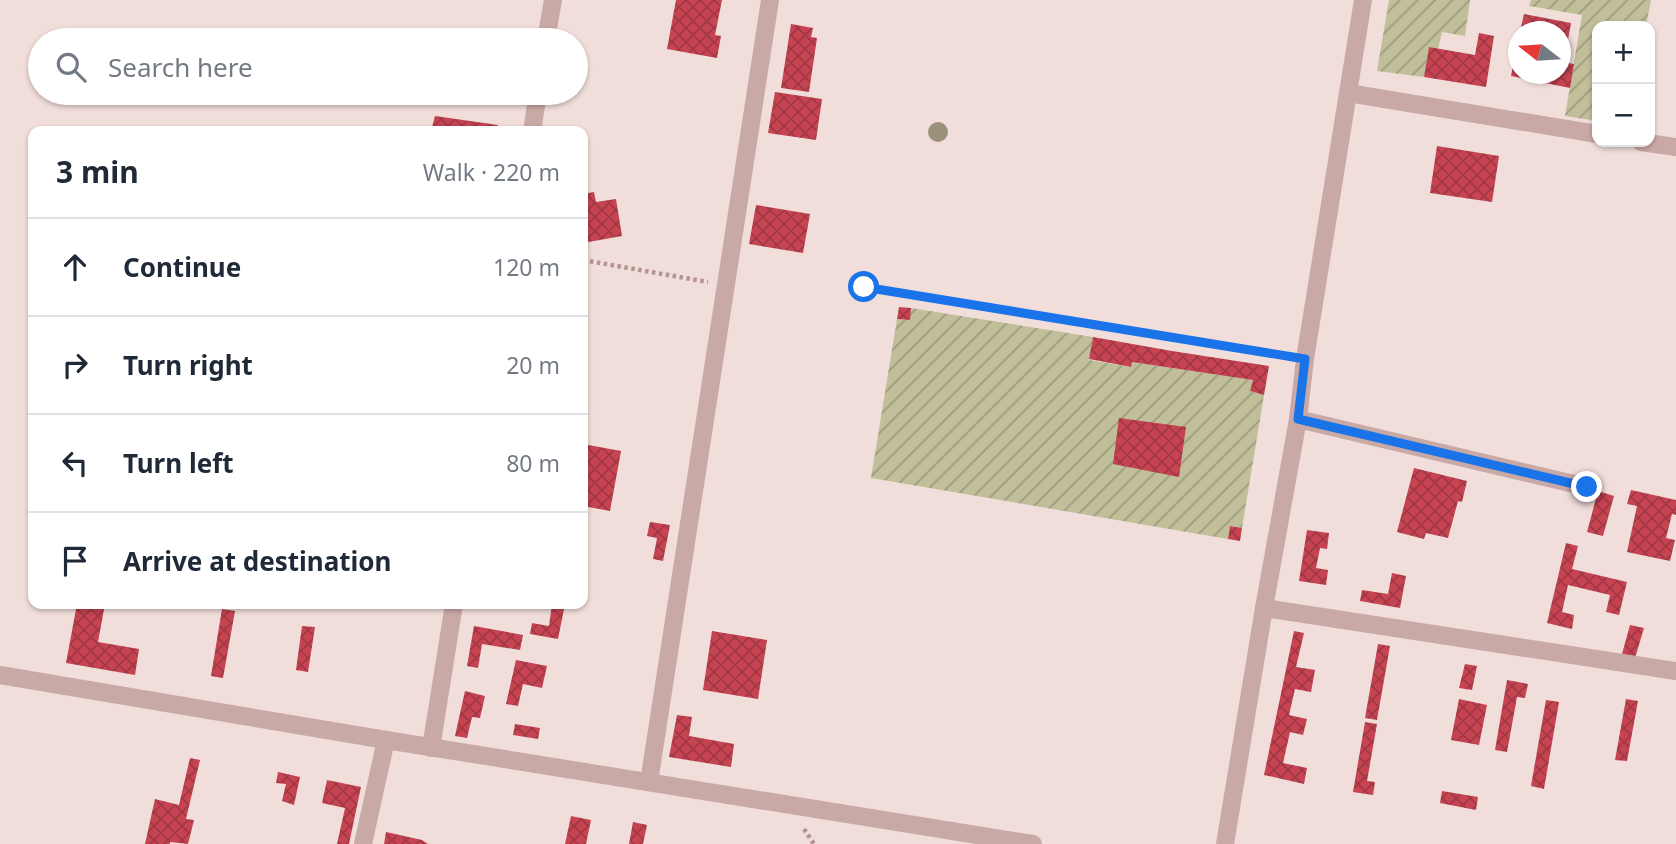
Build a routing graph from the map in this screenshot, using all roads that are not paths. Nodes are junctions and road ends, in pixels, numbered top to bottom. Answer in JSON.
{"nodes":[{"id":1,"x":553,"y":0,"type":"edge"},
{"id":2,"x":770,"y":0,"type":"edge"},
{"id":3,"x":1363,"y":0,"type":"edge"},
{"id":4,"x":549,"y":28,"type":"edge"},
{"id":5,"x":1348,"y":93,"type":"junction"},
{"id":6,"x":536,"y":105,"type":"edge"},
{"id":7,"x":533,"y":126,"type":"edge"},
{"id":8,"x":1592,"y":133,"type":"edge"},
{"id":9,"x":1655,"y":144,"type":"edge"},
{"id":10,"x":1676,"y":148,"type":"edge"},
{"id":11,"x":1298,"y":419,"type":"junction"},
{"id":12,"x":1587,"y":487,"type":"dead end"},
{"id":13,"x":1264,"y":608,"type":"junction"},
{"id":14,"x":453,"y":609,"type":"edge"},
{"id":15,"x":1676,"y":671,"type":"edge"},
{"id":16,"x":0,"y":675,"type":"edge"},
{"id":17,"x":386,"y":740,"type":"junction"},
{"id":18,"x":431,"y":748,"type":"junction"},
{"id":19,"x":649,"y":782,"type":"junction"},
{"id":20,"x":363,"y":844,"type":"edge"},
{"id":21,"x":1033,"y":844,"type":"edge"},
{"id":22,"x":1225,"y":844,"type":"edge"}],
"edges":[{"from":1,"to":4,"type":"street"},
{"from":2,"to":19,"type":"street"},
{"from":3,"to":5,"type":"street"},
{"from":5,"to":8,"type":"street"},
{"from":5,"to":11,"type":"street"},
{"from":6,"to":7,"type":"street"},
{"from":9,"to":10,"type":"street"},
{"from":11,"to":12,"type":"street"},
{"from":11,"to":13,"type":"street"},
{"from":13,"to":15,"type":"street"},
{"from":13,"to":22,"type":"street"},
{"from":14,"to":18,"type":"street"},
{"from":16,"to":17,"type":"street"},
{"from":17,"to":18,"type":"street"},
{"from":17,"to":20,"type":"street"},
{"from":18,"to":19,"type":"street"},
{"from":19,"to":21,"type":"street"}]}
